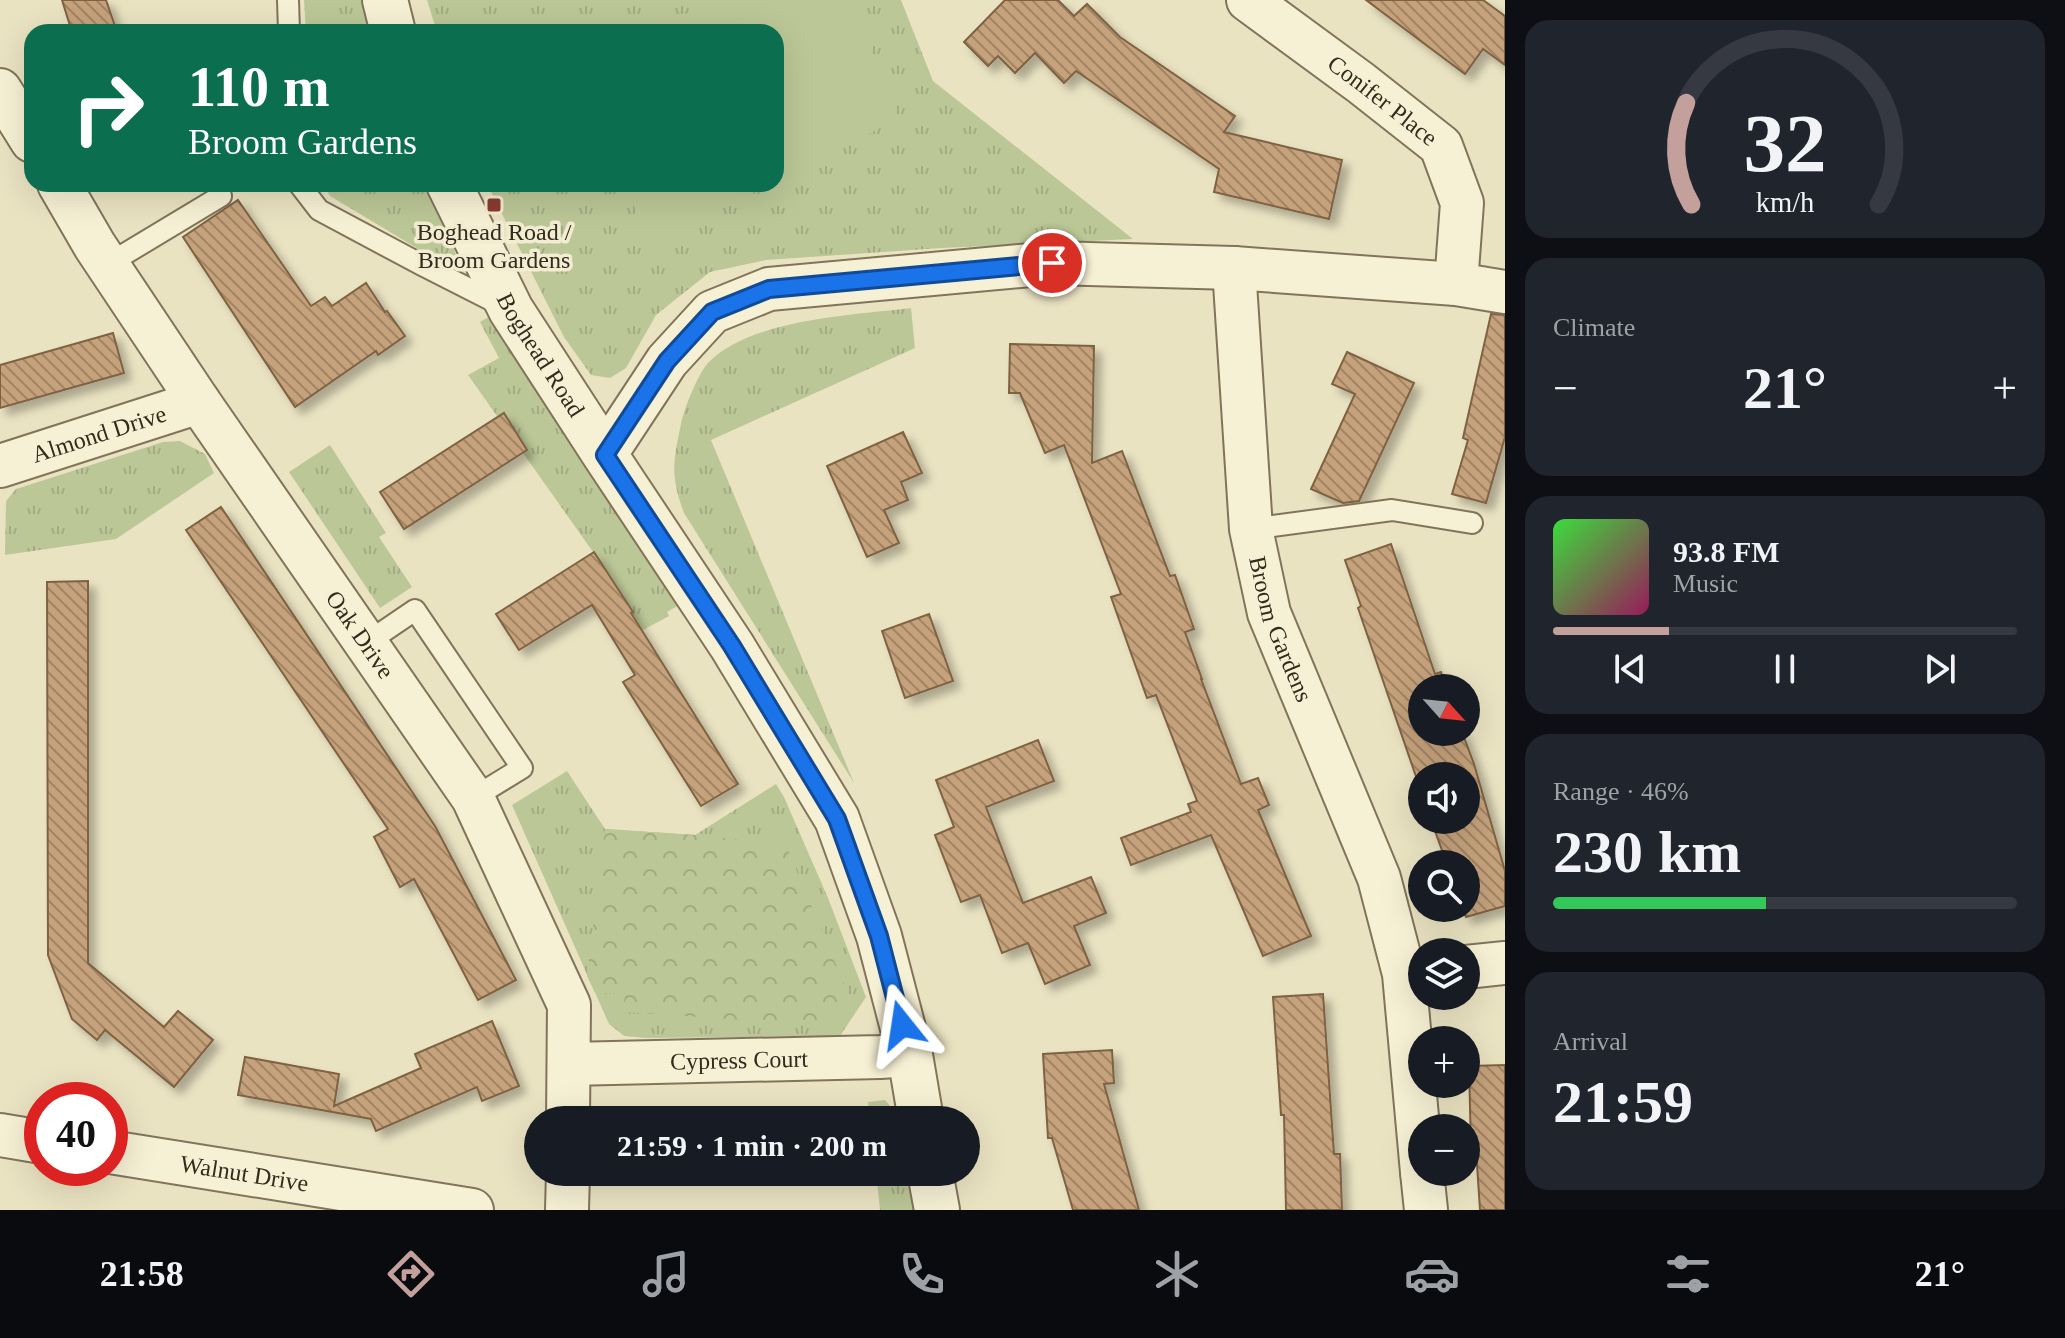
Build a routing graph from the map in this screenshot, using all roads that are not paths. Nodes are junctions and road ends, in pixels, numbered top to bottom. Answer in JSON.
{"nodes":[{"id":1,"x":288,"y":0,"type":"edge"},
{"id":2,"x":385,"y":0,"type":"edge"},
{"id":3,"x":1248,"y":0,"type":"edge"},
{"id":4,"x":289,"y":24,"type":"edge"},
{"id":5,"x":391,"y":24,"type":"edge"},
{"id":6,"x":0,"y":90,"type":"edge"},
{"id":7,"x":24,"y":128,"type":"edge"},
{"id":8,"x":64,"y":192,"type":"edge"},
{"id":9,"x":305,"y":192,"type":"edge"},
{"id":10,"x":453,"y":192,"type":"edge"},
{"id":11,"x":221,"y":196,"type":"dead end"},
{"id":12,"x":108,"y":264,"type":"junction"},
{"id":13,"x":1234,"y":268,"type":"junction"},
{"id":14,"x":1456,"y":284,"type":"junction"},
{"id":15,"x":1505,"y":292,"type":"edge"},
{"id":16,"x":511,"y":310,"type":"junction"},
{"id":17,"x":199,"y":402,"type":"junction"},
{"id":18,"x":605,"y":455,"type":"junction"},
{"id":19,"x":0,"y":466,"type":"edge"},
{"id":20,"x":1472,"y":523,"type":"dead end"},
{"id":21,"x":1251,"y":529,"type":"junction"},
{"id":22,"x":365,"y":644,"type":"junction"},
{"id":23,"x":473,"y":798,"type":"junction"},
{"id":24,"x":1408,"y":959,"type":"edge"},
{"id":25,"x":1505,"y":963,"type":"edge"},
{"id":26,"x":1480,"y":966,"type":"edge"},
{"id":27,"x":1415,"y":1010,"type":"edge"},
{"id":28,"x":910,"y":1055,"type":"junction"},
{"id":29,"x":569,"y":1064,"type":"junction"},
{"id":30,"x":568,"y":1106,"type":"edge"},
{"id":31,"x":919,"y":1106,"type":"edge"},
{"id":32,"x":1419,"y":1114,"type":"edge"},
{"id":33,"x":0,"y":1135,"type":"edge"},
{"id":34,"x":24,"y":1139,"type":"edge"},
{"id":35,"x":128,"y":1155,"type":"edge"},
{"id":36,"x":568,"y":1186,"type":"edge"},
{"id":37,"x":933,"y":1186,"type":"edge"},
{"id":38,"x":1423,"y":1186,"type":"edge"},
{"id":39,"x":472,"y":1210,"type":"edge"},
{"id":40,"x":567,"y":1210,"type":"edge"},
{"id":41,"x":937,"y":1210,"type":"edge"},
{"id":42,"x":1426,"y":1210,"type":"edge"}],
"edges":[{"from":1,"to":4,"type":"lane"},
{"from":2,"to":5,"type":"street"},
{"from":3,"to":14,"type":"street","name":"Conifer Place"},
{"from":6,"to":7,"type":"street"},
{"from":8,"to":12,"type":"street","name":"Oak Drive"},
{"from":9,"to":16,"type":"lane"},
{"from":10,"to":16,"type":"street","name":"Boghead Road"},
{"from":11,"to":12,"type":"lane"},
{"from":12,"to":17,"type":"street","name":"Oak Drive"},
{"from":13,"to":14,"type":"street"},
{"from":13,"to":18,"type":"street"},
{"from":13,"to":21,"type":"street","name":"Broom Gardens"},
{"from":14,"to":15,"type":"street"},
{"from":16,"to":18,"type":"street","name":"Boghead Road"},
{"from":17,"to":19,"type":"street","name":"Almond Drive"},
{"from":17,"to":22,"type":"street","name":"Oak Drive"},
{"from":18,"to":28,"type":"street","name":"Boghead Road"},
{"from":20,"to":21,"type":"lane"},
{"from":21,"to":24,"type":"street","name":"Broom Gardens"},
{"from":22,"to":23,"type":"street","name":"Oak Drive"},
{"from":22,"to":23,"type":"lane"},
{"from":23,"to":29,"type":"street","name":"Oak Drive"},
{"from":25,"to":26,"type":"street"},
{"from":27,"to":32,"type":"street","name":"Broom Gardens"},
{"from":28,"to":29,"type":"street","name":"Cypress Court"},
{"from":28,"to":31,"type":"street","name":"Boghead Road"},
{"from":29,"to":30,"type":"street","name":"Oak Drive"},
{"from":33,"to":34,"type":"street"},
{"from":35,"to":39,"type":"street","name":"Walnut Drive"},
{"from":36,"to":40,"type":"street"},
{"from":37,"to":41,"type":"street"},
{"from":38,"to":42,"type":"street","name":"Broom Gardens"}]}
